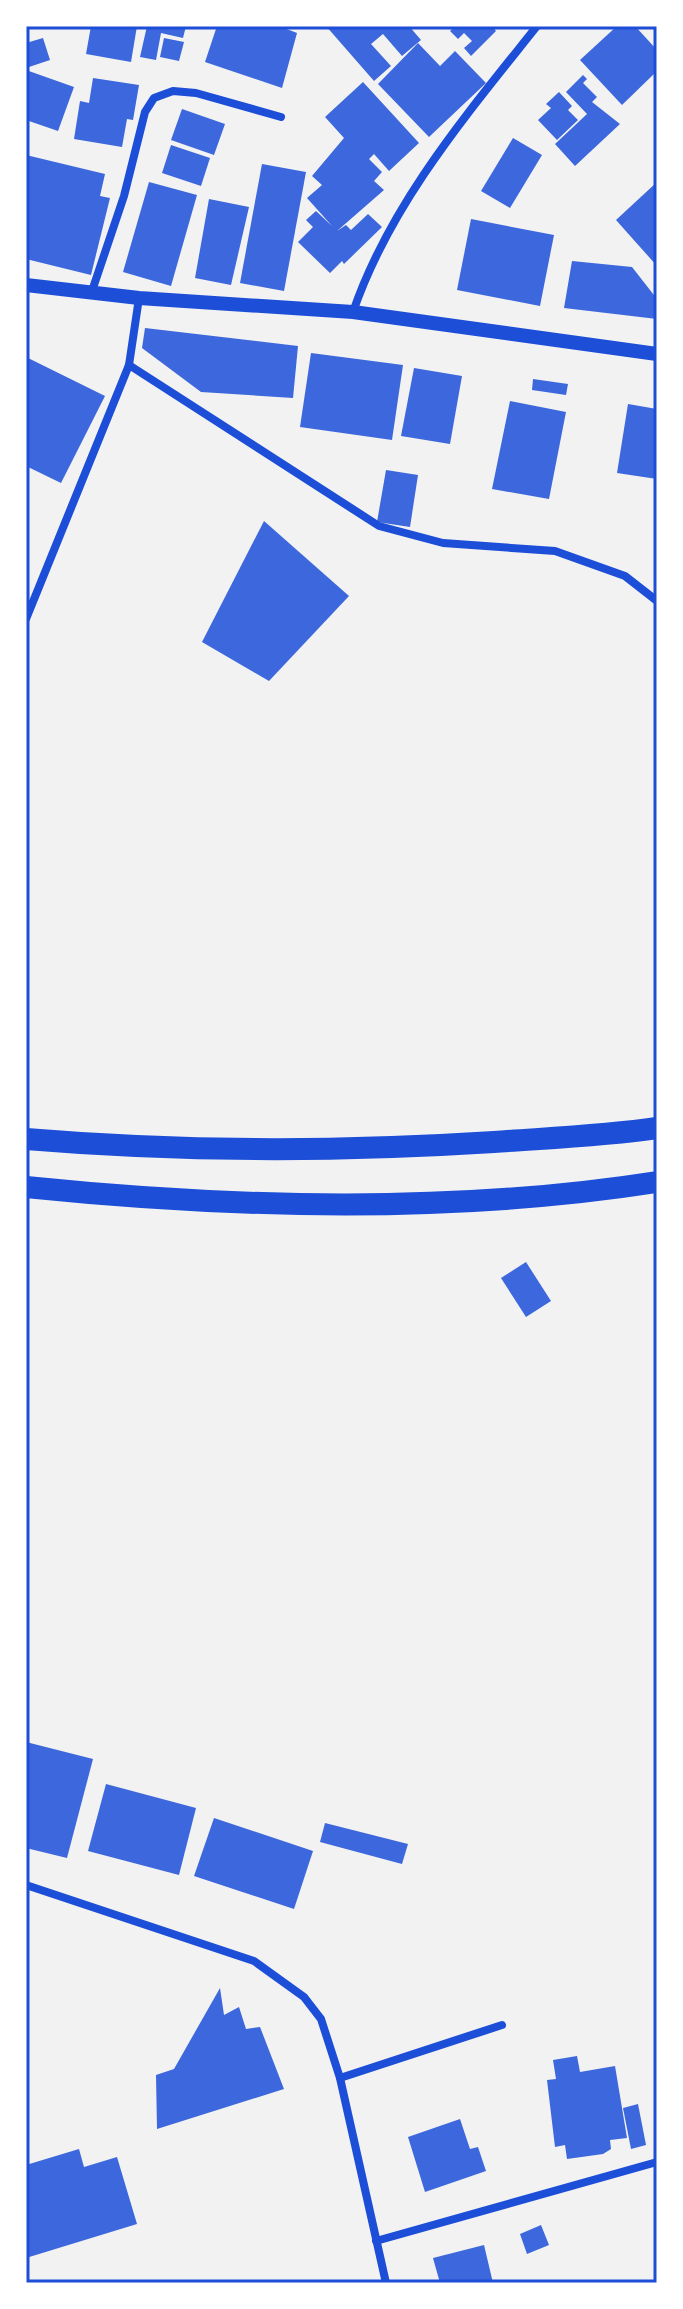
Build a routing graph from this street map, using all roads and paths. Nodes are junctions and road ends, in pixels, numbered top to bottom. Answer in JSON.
{"nodes":[{"id":1,"x":537,"y":26,"type":"edge"},
{"id":2,"x":281,"y":117,"type":"dead end"},
{"id":3,"x":26,"y":285,"type":"edge"},
{"id":4,"x":92,"y":291,"type":"junction"},
{"id":5,"x":139,"y":298,"type":"junction"},
{"id":6,"x":353,"y":312,"type":"junction"},
{"id":7,"x":657,"y":354,"type":"edge"},
{"id":8,"x":129,"y":365,"type":"junction"},
{"id":9,"x":657,"y":601,"type":"edge"},
{"id":10,"x":26,"y":619,"type":"edge"},
{"id":11,"x":657,"y":1128,"type":"edge"},
{"id":12,"x":26,"y":1139,"type":"edge"},
{"id":13,"x":657,"y":1182,"type":"edge"},
{"id":14,"x":26,"y":1187,"type":"edge"},
{"id":15,"x":26,"y":1885,"type":"edge"},
{"id":16,"x":502,"y":2025,"type":"dead end"},
{"id":17,"x":340,"y":2078,"type":"junction"},
{"id":18,"x":657,"y":2162,"type":"edge"},
{"id":19,"x":376,"y":2241,"type":"junction"},
{"id":20,"x":386,"y":2283,"type":"edge"}],
"edges":[{"from":1,"to":6,"type":"street"},
{"from":2,"to":4,"type":"street"},
{"from":3,"to":4,"type":"street"},
{"from":4,"to":5,"type":"street"},
{"from":5,"to":6,"type":"street"},
{"from":5,"to":8,"type":"street"},
{"from":6,"to":7,"type":"street"},
{"from":8,"to":9,"type":"street"},
{"from":8,"to":10,"type":"street"},
{"from":11,"to":12,"type":"highway"},
{"from":13,"to":14,"type":"highway"},
{"from":15,"to":17,"type":"street"},
{"from":16,"to":17,"type":"street"},
{"from":17,"to":19,"type":"street"},
{"from":18,"to":19,"type":"street"},
{"from":19,"to":20,"type":"street"}]}
